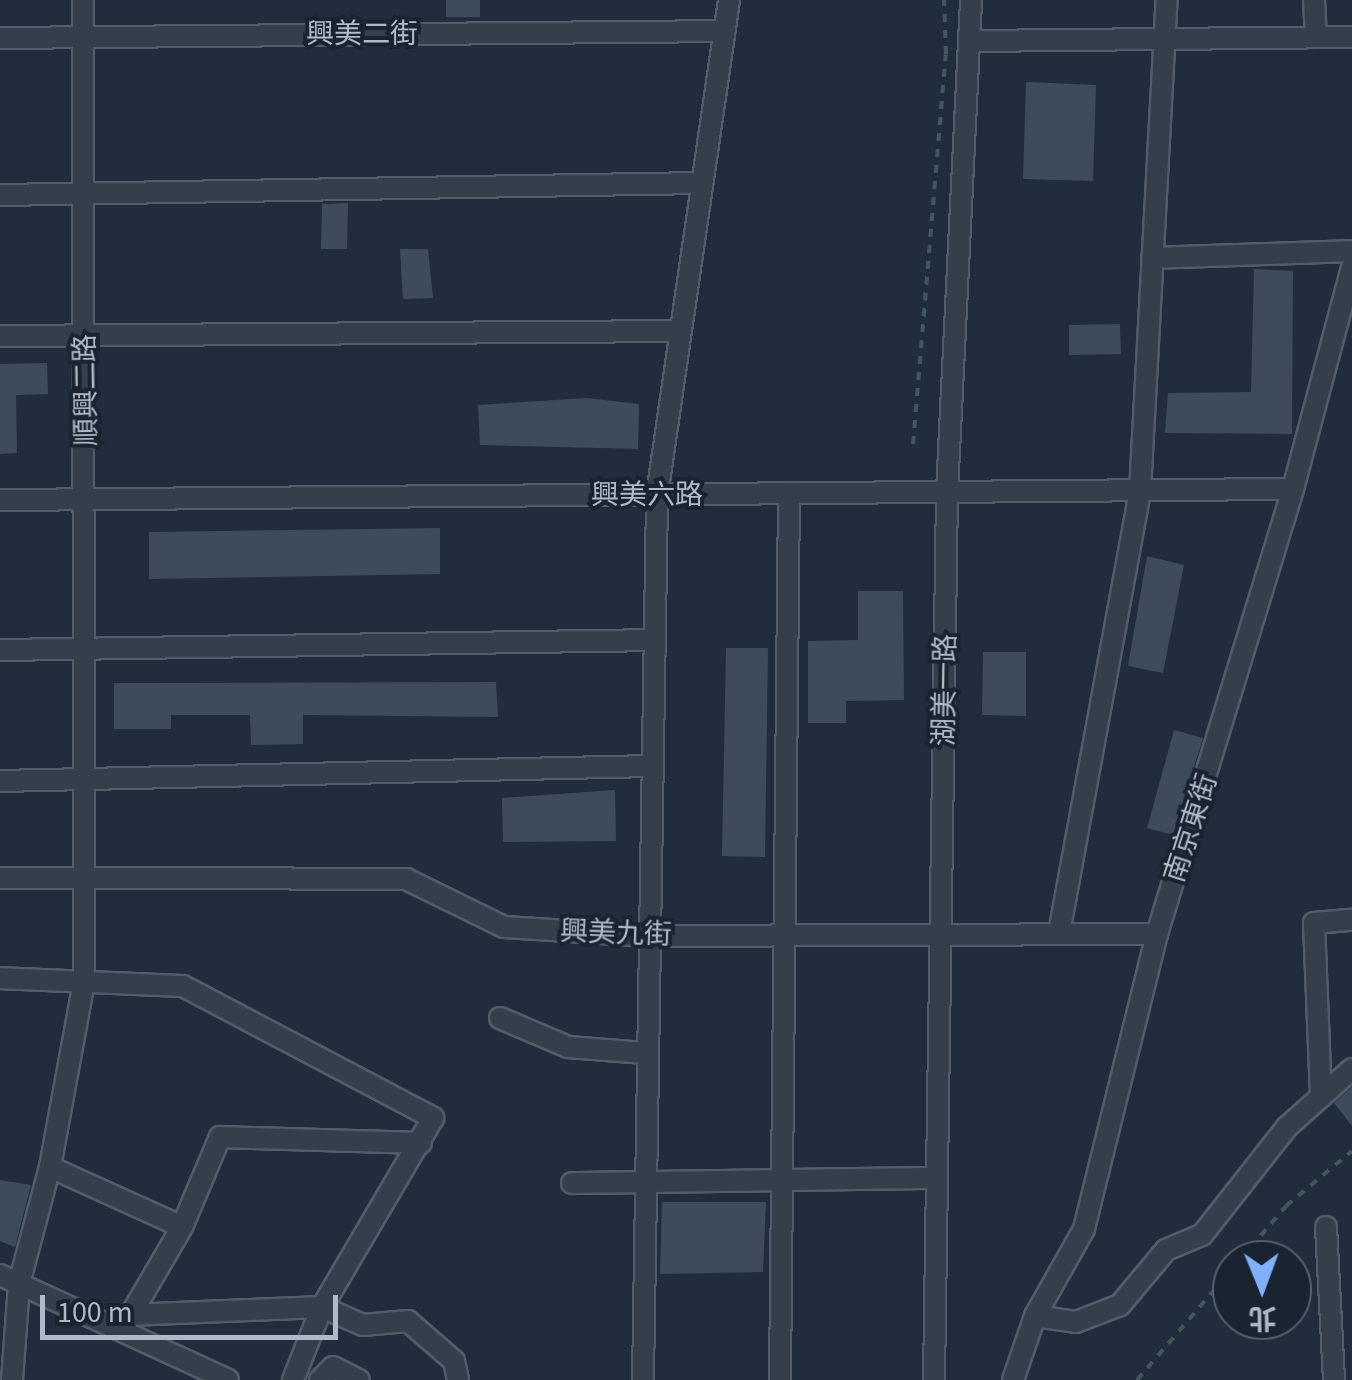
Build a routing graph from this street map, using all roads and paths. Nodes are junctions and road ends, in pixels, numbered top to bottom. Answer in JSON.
{"nodes":[{"id":1,"x":82,"y":0,"type":"edge"},
{"id":2,"x":729,"y":0,"type":"edge"},
{"id":3,"x":944,"y":0,"type":"edge"},
{"id":4,"x":971,"y":0,"type":"edge"},
{"id":5,"x":1166,"y":0,"type":"edge"},
{"id":6,"x":1314,"y":0,"type":"edge"},
{"id":7,"x":724,"y":32,"type":"junction"},
{"id":8,"x":83,"y":36,"type":"junction"},
{"id":9,"x":1316,"y":37,"type":"junction"},
{"id":10,"x":1352,"y":37,"type":"edge"},
{"id":11,"x":0,"y":38,"type":"edge"},
{"id":12,"x":1168,"y":39,"type":"junction"},
{"id":13,"x":972,"y":41,"type":"junction"},
{"id":14,"x":700,"y":183,"type":"junction"},
{"id":15,"x":82,"y":194,"type":"junction"},
{"id":16,"x":0,"y":195,"type":"edge"},
{"id":17,"x":1352,"y":251,"type":"edge"},
{"id":18,"x":1152,"y":258,"type":"junction"},
{"id":19,"x":1352,"y":268,"type":"edge"},
{"id":20,"x":680,"y":331,"type":"junction"},
{"id":21,"x":85,"y":334,"type":"junction"},
{"id":22,"x":0,"y":336,"type":"edge"},
{"id":23,"x":913,"y":444,"type":"dead end"},
{"id":24,"x":1294,"y":489,"type":"junction"},
{"id":25,"x":1140,"y":491,"type":"junction"},
{"id":26,"x":947,"y":492,"type":"junction"},
{"id":27,"x":658,"y":494,"type":"junction"},
{"id":28,"x":788,"y":494,"type":"junction"},
{"id":29,"x":87,"y":499,"type":"junction"},
{"id":30,"x":0,"y":500,"type":"edge"},
{"id":31,"x":655,"y":640,"type":"junction"},
{"id":32,"x":88,"y":648,"type":"junction"},
{"id":33,"x":0,"y":650,"type":"edge"},
{"id":34,"x":653,"y":766,"type":"junction"},
{"id":35,"x":88,"y":780,"type":"junction"},
{"id":36,"x":0,"y":781,"type":"edge"},
{"id":37,"x":0,"y":878,"type":"edge"},
{"id":38,"x":86,"y":879,"type":"junction"},
{"id":39,"x":1352,"y":920,"type":"edge"},
{"id":40,"x":943,"y":933,"type":"junction"},
{"id":41,"x":1059,"y":933,"type":"junction"},
{"id":42,"x":785,"y":934,"type":"junction"},
{"id":43,"x":1158,"y":934,"type":"junction"},
{"id":44,"x":649,"y":936,"type":"junction"},
{"id":45,"x":0,"y":978,"type":"edge"},
{"id":46,"x":84,"y":980,"type":"junction"},
{"id":47,"x":500,"y":1018,"type":"dead end"},
{"id":48,"x":645,"y":1053,"type":"junction"},
{"id":49,"x":1352,"y":1069,"type":"edge"},
{"id":50,"x":1322,"y":1098,"type":"junction"},
{"id":51,"x":422,"y":1143,"type":"junction"},
{"id":52,"x":1352,"y":1151,"type":"edge"},
{"id":53,"x":50,"y":1167,"type":"junction"},
{"id":54,"x":934,"y":1178,"type":"junction"},
{"id":55,"x":782,"y":1182,"type":"junction"},
{"id":56,"x":572,"y":1183,"type":"dead end"},
{"id":57,"x":642,"y":1183,"type":"junction"},
{"id":58,"x":182,"y":1226,"type":"junction"},
{"id":59,"x":1326,"y":1227,"type":"dead end"},
{"id":60,"x":1257,"y":1240,"type":"edge"},
{"id":61,"x":10,"y":1280,"type":"edge"},
{"id":62,"x":1212,"y":1292,"type":"edge"},
{"id":63,"x":322,"y":1307,"type":"junction"},
{"id":64,"x":1035,"y":1316,"type":"junction"},
{"id":65,"x":126,"y":1321,"type":"junction"},
{"id":66,"x":12,"y":1380,"type":"edge"},
{"id":67,"x":228,"y":1380,"type":"edge"},
{"id":68,"x":293,"y":1380,"type":"edge"},
{"id":69,"x":320,"y":1380,"type":"edge"},
{"id":70,"x":359,"y":1380,"type":"edge"},
{"id":71,"x":458,"y":1380,"type":"edge"},
{"id":72,"x":643,"y":1380,"type":"edge"},
{"id":73,"x":780,"y":1380,"type":"edge"},
{"id":74,"x":934,"y":1380,"type":"edge"},
{"id":75,"x":1013,"y":1380,"type":"edge"},
{"id":76,"x":1137,"y":1380,"type":"edge"},
{"id":77,"x":1334,"y":1380,"type":"edge"}],
"edges":[{"from":1,"to":8,"type":"street","name":"順興二路"},
{"from":2,"to":7,"type":"street"},
{"from":3,"to":23,"type":"path"},
{"from":4,"to":13,"type":"street","name":"湖美一路"},
{"from":5,"to":12,"type":"street"},
{"from":6,"to":9,"type":"street"},
{"from":7,"to":8,"type":"street","name":"興美二街"},
{"from":7,"to":14,"type":"street"},
{"from":8,"to":11,"type":"street","name":"興美二街"},
{"from":8,"to":15,"type":"street","name":"順興二路"},
{"from":9,"to":10,"type":"street"},
{"from":9,"to":12,"type":"street"},
{"from":12,"to":13,"type":"street"},
{"from":12,"to":18,"type":"street"},
{"from":13,"to":26,"type":"street","name":"湖美一路"},
{"from":14,"to":15,"type":"street"},
{"from":14,"to":20,"type":"street"},
{"from":15,"to":16,"type":"street"},
{"from":15,"to":21,"type":"street","name":"順興二路"},
{"from":17,"to":18,"type":"street"},
{"from":18,"to":25,"type":"street"},
{"from":19,"to":24,"type":"street","name":"南京東街"},
{"from":20,"to":21,"type":"street"},
{"from":20,"to":27,"type":"street"},
{"from":21,"to":22,"type":"street"},
{"from":21,"to":29,"type":"street","name":"順興二路"},
{"from":24,"to":25,"type":"street","name":"興美六路"},
{"from":24,"to":43,"type":"street","name":"南京東街"},
{"from":25,"to":26,"type":"street","name":"興美六路"},
{"from":25,"to":41,"type":"street"},
{"from":26,"to":28,"type":"street","name":"興美六路"},
{"from":26,"to":40,"type":"street","name":"湖美一路"},
{"from":27,"to":28,"type":"street","name":"興美六路"},
{"from":27,"to":29,"type":"street","name":"興美六路"},
{"from":27,"to":31,"type":"street"},
{"from":28,"to":42,"type":"street"},
{"from":29,"to":30,"type":"street","name":"興美六路"},
{"from":29,"to":32,"type":"street","name":"順興二路"},
{"from":31,"to":32,"type":"street"},
{"from":31,"to":34,"type":"street"},
{"from":32,"to":33,"type":"street"},
{"from":32,"to":35,"type":"street","name":"順興二路"},
{"from":34,"to":35,"type":"street"},
{"from":34,"to":44,"type":"street"},
{"from":35,"to":36,"type":"street"},
{"from":35,"to":38,"type":"street","name":"順興二路"},
{"from":37,"to":38,"type":"street","name":"興美九街"},
{"from":38,"to":44,"type":"street","name":"興美九街"},
{"from":38,"to":46,"type":"street","name":"順興二路"},
{"from":39,"to":50,"type":"street"},
{"from":40,"to":41,"type":"street","name":"興美九街"},
{"from":40,"to":42,"type":"street","name":"興美九街"},
{"from":40,"to":54,"type":"street","name":"湖美一路"},
{"from":41,"to":43,"type":"street","name":"興美九街"},
{"from":42,"to":44,"type":"street","name":"興美九街"},
{"from":42,"to":55,"type":"street"},
{"from":43,"to":64,"type":"street","name":"南京東街"},
{"from":44,"to":48,"type":"street"},
{"from":45,"to":46,"type":"street"},
{"from":46,"to":51,"type":"street"},
{"from":46,"to":53,"type":"street","name":"順興二路"},
{"from":47,"to":48,"type":"street"},
{"from":48,"to":57,"type":"street"},
{"from":49,"to":50,"type":"street"},
{"from":50,"to":64,"type":"street"},
{"from":51,"to":58,"type":"street"},
{"from":51,"to":63,"type":"street"},
{"from":52,"to":60,"type":"path"},
{"from":53,"to":58,"type":"street"},
{"from":53,"to":61,"type":"street","name":"順興二路"},
{"from":54,"to":55,"type":"street"},
{"from":54,"to":74,"type":"street","name":"湖美一路"},
{"from":55,"to":57,"type":"street"},
{"from":55,"to":73,"type":"street"},
{"from":56,"to":57,"type":"street"},
{"from":57,"to":72,"type":"street"},
{"from":58,"to":65,"type":"street"},
{"from":59,"to":77,"type":"street"},
{"from":61,"to":65,"type":"street"},
{"from":61,"to":66,"type":"street","name":"順興二路"},
{"from":62,"to":76,"type":"path"},
{"from":63,"to":65,"type":"street"},
{"from":63,"to":68,"type":"street"},
{"from":63,"to":71,"type":"street"},
{"from":64,"to":75,"type":"street","name":"南京東街"},
{"from":65,"to":67,"type":"street"},
{"from":69,"to":70,"type":"street"}]}
